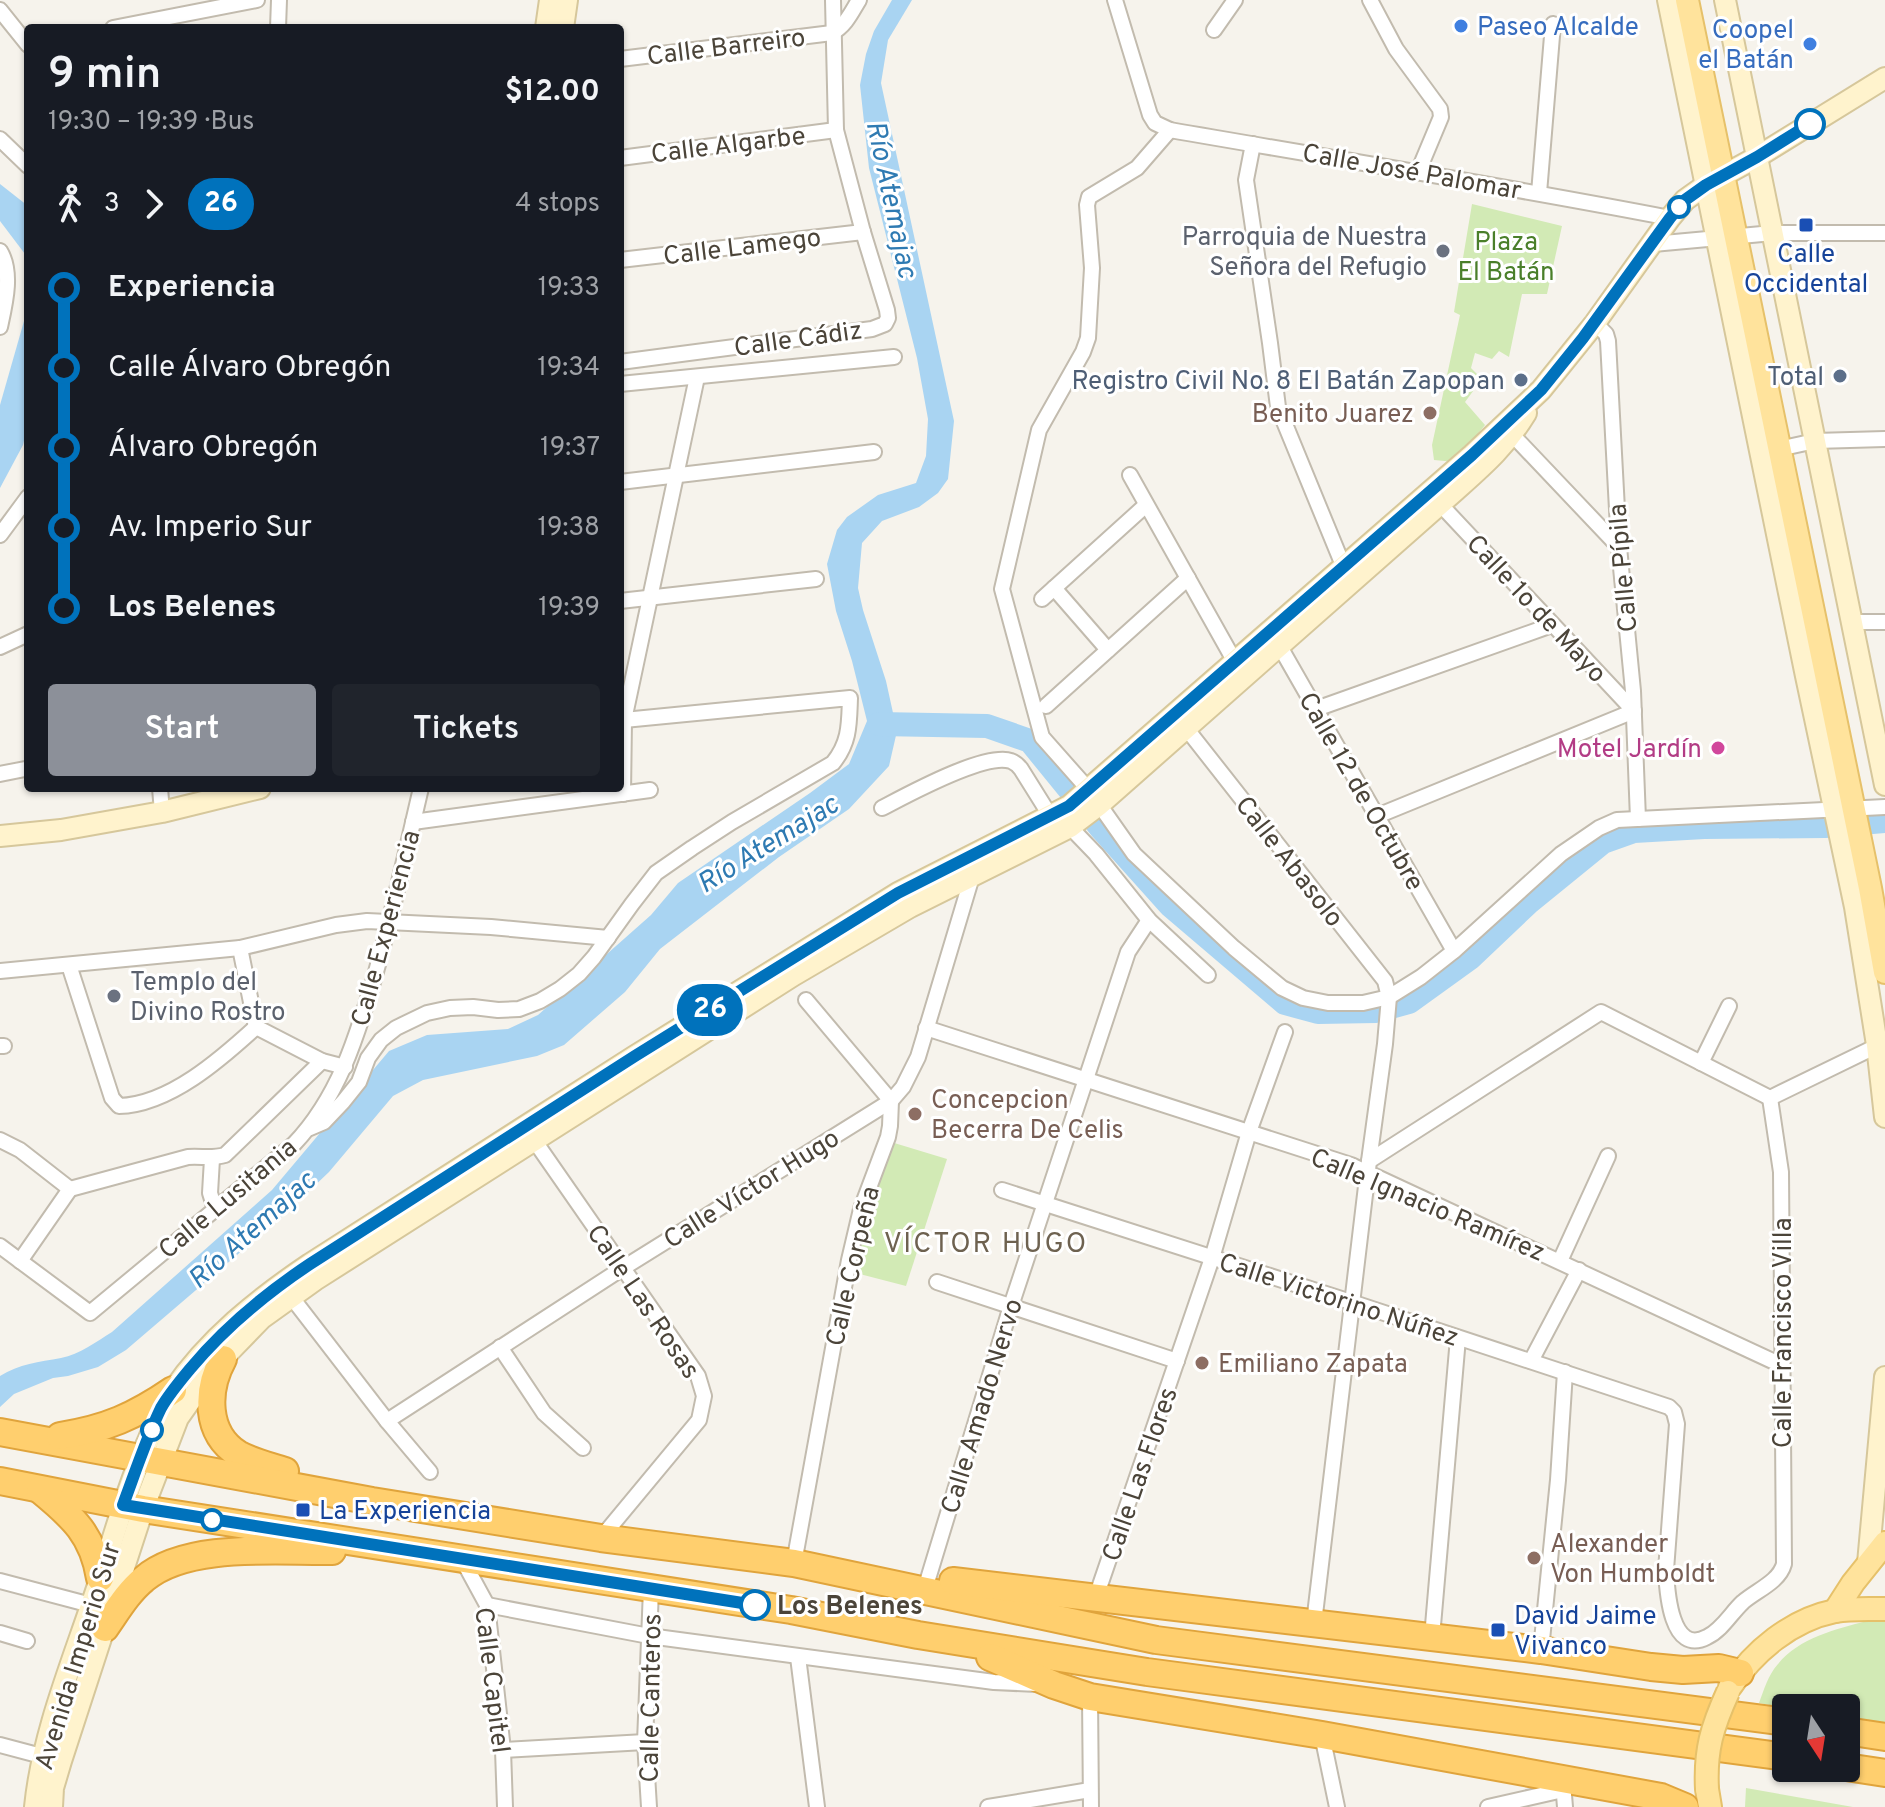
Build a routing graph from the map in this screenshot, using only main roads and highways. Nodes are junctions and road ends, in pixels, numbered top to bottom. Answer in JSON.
{"nodes":[{"id":1,"x":1687,"y":0,"type":"edge"},
{"id":2,"x":1703,"y":0,"type":"edge"},
{"id":3,"x":1731,"y":171,"type":"junction"},
{"id":4,"x":1857,"y":809,"type":"edge"},
{"id":5,"x":1884,"y":880,"type":"edge"},
{"id":6,"x":1885,"y":972,"type":"edge"},
{"id":7,"x":223,"y":1359,"type":"road end"},
{"id":8,"x":173,"y":1390,"type":"road end"},
{"id":9,"x":0,"y":1432,"type":"edge"},
{"id":10,"x":32,"y":1438,"type":"junction"},
{"id":11,"x":0,"y":1481,"type":"edge"},
{"id":12,"x":37,"y":1488,"type":"junction"},
{"id":13,"x":372,"y":1501,"type":"junction"},
{"id":14,"x":1885,"y":1543,"type":"edge"},
{"id":15,"x":382,"y":1545,"type":"junction"},
{"id":16,"x":852,"y":1574,"type":"junction"},
{"id":17,"x":100,"y":1578,"type":"road end"},
{"id":18,"x":1885,"y":1609,"type":"edge"},
{"id":19,"x":1835,"y":1611,"type":"junction"},
{"id":20,"x":105,"y":1628,"type":"road end"},
{"id":21,"x":918,"y":1635,"type":"junction"},
{"id":22,"x":1734,"y":1682,"type":"junction"},
{"id":23,"x":1772,"y":1720,"type":"edge"},
{"id":24,"x":1860,"y":1733,"type":"edge"},
{"id":25,"x":1885,"y":1737,"type":"edge"},
{"id":26,"x":1772,"y":1755,"type":"edge"},
{"id":27,"x":1860,"y":1769,"type":"edge"},
{"id":28,"x":1885,"y":1773,"type":"edge"},
{"id":29,"x":1708,"y":1798,"type":"edge"},
{"id":30,"x":1685,"y":1807,"type":"edge"}],
"edges":[{"from":1,"to":3,"type":"main road"},
{"from":2,"to":3,"type":"main road"},
{"from":3,"to":4,"type":"main road"},
{"from":4,"to":5,"type":"main road"},
{"from":4,"to":6,"type":"main road"},
{"from":7,"to":13,"type":"highway"},
{"from":8,"to":10,"type":"highway"},
{"from":9,"to":10,"type":"highway"},
{"from":10,"to":13,"type":"highway"},
{"from":11,"to":12,"type":"highway"},
{"from":12,"to":15,"type":"highway"},
{"from":12,"to":17,"type":"highway"},
{"from":13,"to":16,"type":"highway"},
{"from":14,"to":19,"type":"main road"},
{"from":15,"to":20,"type":"highway"},
{"from":15,"to":21,"type":"highway"},
{"from":16,"to":22,"type":"highway"},
{"from":16,"to":23,"type":"highway"},
{"from":18,"to":19,"type":"main road"},
{"from":19,"to":22,"type":"main road"},
{"from":21,"to":26,"type":"highway"},
{"from":21,"to":30,"type":"highway"},
{"from":22,"to":29,"type":"main road","bridge":true},
{"from":24,"to":25,"type":"highway"},
{"from":27,"to":28,"type":"highway"}]}
